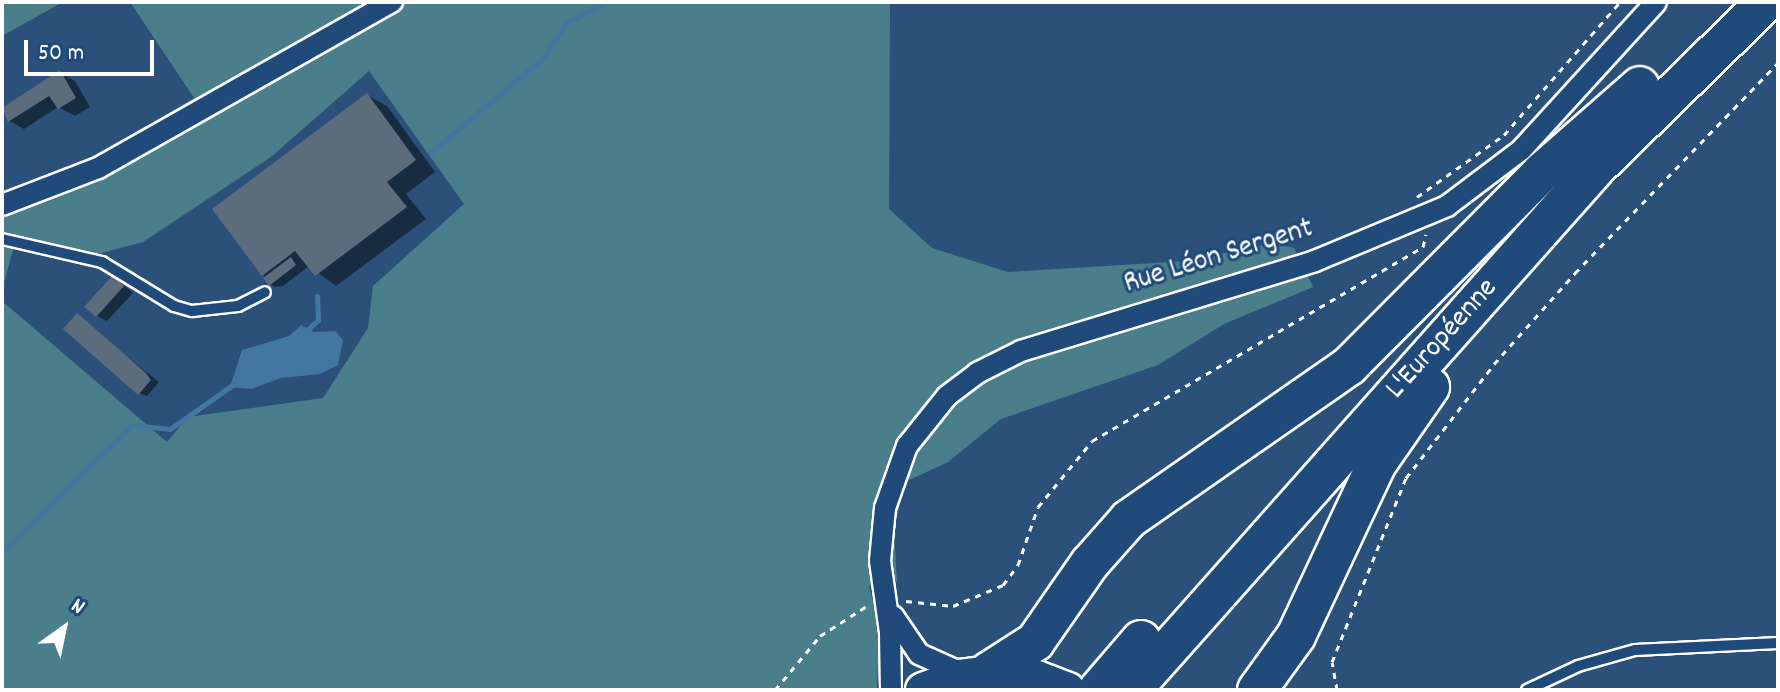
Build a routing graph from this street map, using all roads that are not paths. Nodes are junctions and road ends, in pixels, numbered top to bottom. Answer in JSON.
{"nodes":[{"id":1,"x":392,"y":2,"type":"edge"},
{"id":2,"x":1656,"y":2,"type":"edge"},
{"id":3,"x":1727,"y":2,"type":"edge"},
{"id":4,"x":1766,"y":2,"type":"edge"},
{"id":5,"x":1640,"y":86,"type":"junction"},
{"id":6,"x":2,"y":205,"type":"edge"},
{"id":7,"x":1533,"y":238,"type":"junction"},
{"id":8,"x":2,"y":239,"type":"edge"},
{"id":9,"x":265,"y":292,"type":"dead end"},
{"id":10,"x":887,"y":601,"type":"junction"},
{"id":11,"x":1778,"y":643,"type":"edge"},
{"id":12,"x":1151,"y":649,"type":"junction"},
{"id":13,"x":977,"y":674,"type":"junction"},
{"id":14,"x":891,"y":690,"type":"edge"},
{"id":15,"x":923,"y":690,"type":"edge"},
{"id":16,"x":1068,"y":690,"type":"edge"},
{"id":17,"x":1098,"y":690,"type":"edge"},
{"id":18,"x":1132,"y":690,"type":"edge"},
{"id":19,"x":1257,"y":690,"type":"edge"},
{"id":20,"x":1527,"y":690,"type":"edge"}],
"edges":[{"from":1,"to":6,"type":"street"},
{"from":2,"to":10,"type":"street","name":"Rue Léon Sergent"},
{"from":3,"to":5,"type":"highway","name":"L'Européenne"},
{"from":4,"to":7,"type":"highway","name":"L'Européenne"},
{"from":5,"to":12,"type":"highway","name":"L'Européenne"},
{"from":5,"to":13,"type":"highway"},
{"from":7,"to":12,"type":"highway","name":"L'Européenne"},
{"from":7,"to":19,"type":"highway"},
{"from":8,"to":9,"type":"lane"},
{"from":10,"to":13,"type":"street"},
{"from":10,"to":14,"type":"street","name":"Rue Léon Sergent"},
{"from":11,"to":20,"type":"lane"},
{"from":12,"to":17,"type":"highway","name":"L'Européenne"},
{"from":12,"to":18,"type":"highway","name":"L'Européenne"},
{"from":13,"to":15,"type":"main road"},
{"from":13,"to":16,"type":"main road"}]}
